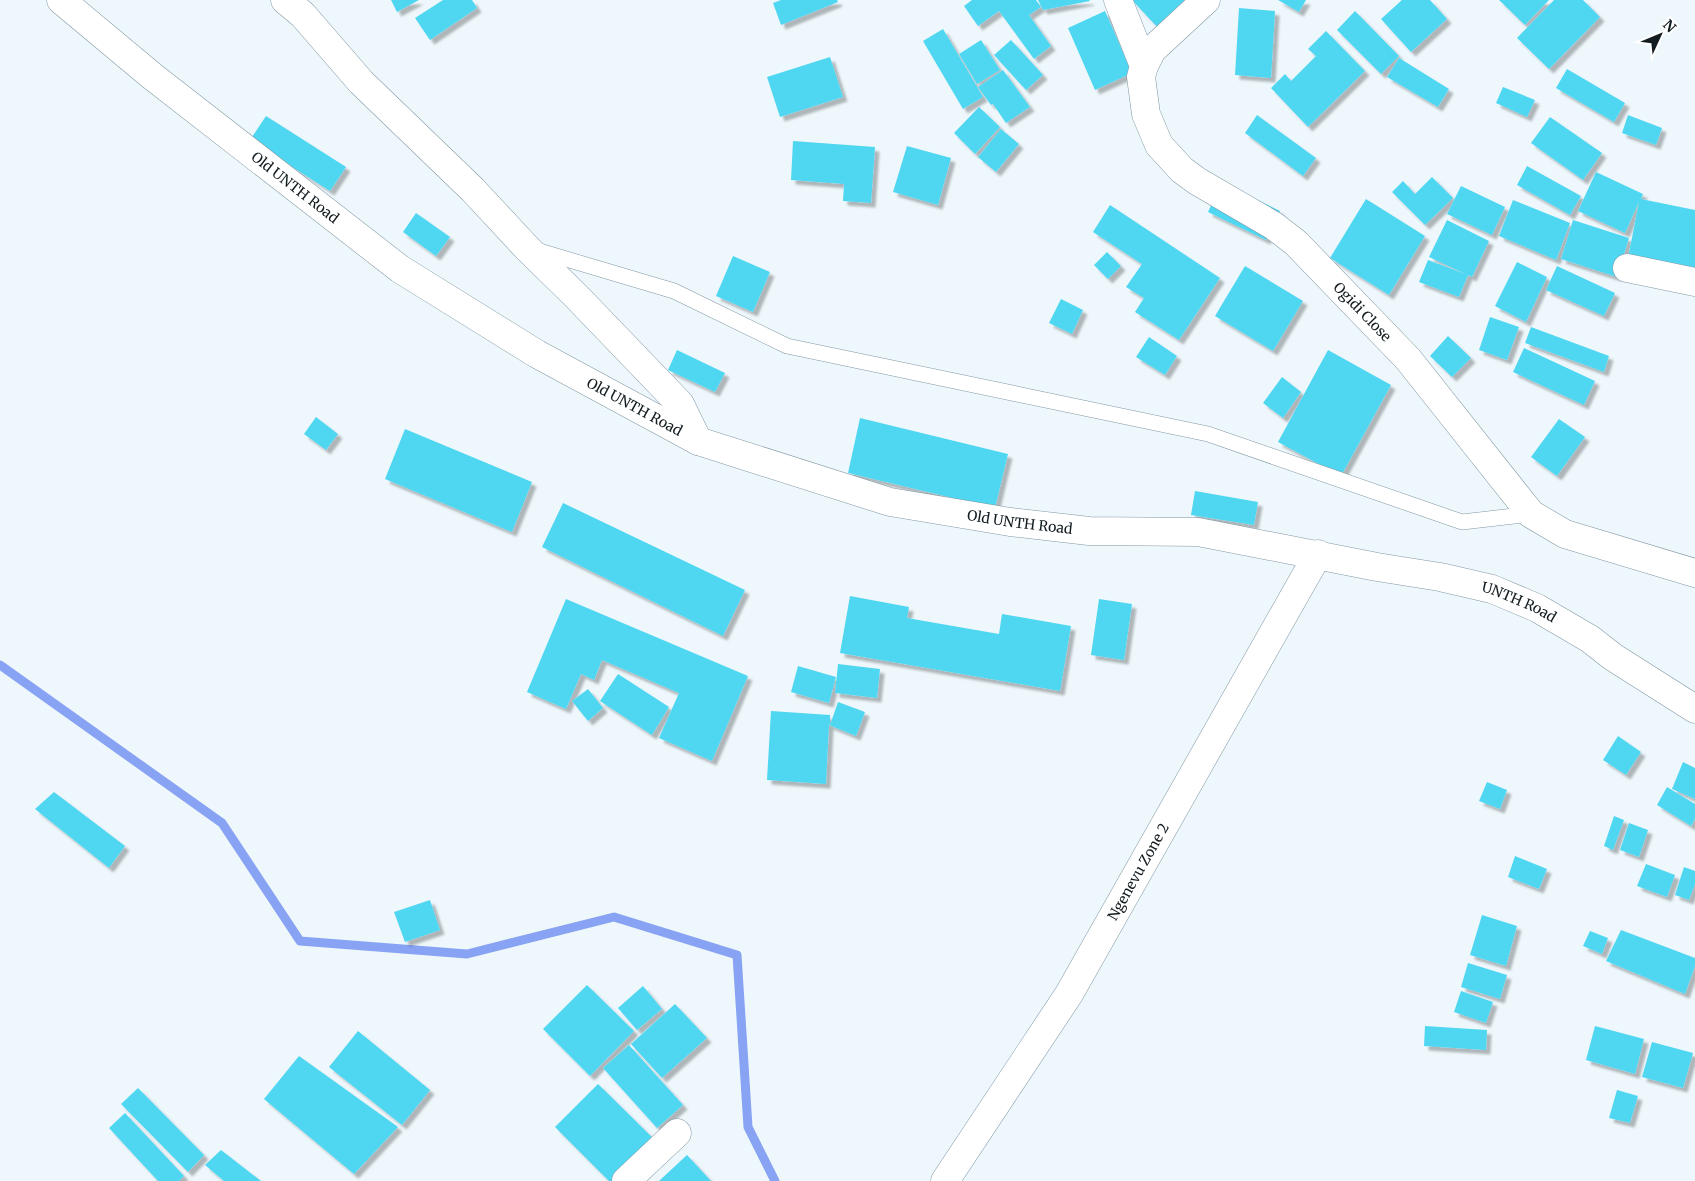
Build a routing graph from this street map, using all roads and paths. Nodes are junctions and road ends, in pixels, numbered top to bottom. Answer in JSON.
{"nodes":[{"id":1,"x":61,"y":0,"type":"edge"},
{"id":2,"x":1118,"y":0,"type":"edge"},
{"id":3,"x":1206,"y":0,"type":"edge"},
{"id":4,"x":296,"y":5,"type":"edge"},
{"id":5,"x":1144,"y":66,"type":"junction"},
{"id":6,"x":526,"y":247,"type":"junction"},
{"id":7,"x":1627,"y":268,"type":"dead end"},
{"id":8,"x":1695,"y":282,"type":"edge"},
{"id":9,"x":698,"y":441,"type":"junction"},
{"id":10,"x":1532,"y":514,"type":"junction"},
{"id":11,"x":1318,"y":554,"type":"junction"},
{"id":12,"x":1695,"y":573,"type":"edge"},
{"id":13,"x":1695,"y":709,"type":"edge"},
{"id":14,"x":677,"y":1133,"type":"dead end"},
{"id":15,"x":626,"y":1181,"type":"edge"},
{"id":16,"x":945,"y":1181,"type":"edge"}],
"edges":[{"from":1,"to":9,"type":"street","name":"Old UNTH Road"},
{"from":2,"to":5,"type":"street"},
{"from":3,"to":5,"type":"street","name":"Ogidi Close"},
{"from":4,"to":6,"type":"street"},
{"from":5,"to":10,"type":"street","name":"Ogidi Close"},
{"from":6,"to":9,"type":"street"},
{"from":6,"to":10,"type":"lane"},
{"from":7,"to":8,"type":"street"},
{"from":9,"to":11,"type":"street","name":"Old UNTH Road"},
{"from":10,"to":12,"type":"street","name":"Ogidi Close"},
{"from":11,"to":13,"type":"street","name":"UNTH Road"},
{"from":11,"to":16,"type":"street","name":"Ngenevu Zone 2"},
{"from":14,"to":15,"type":"street"}]}
